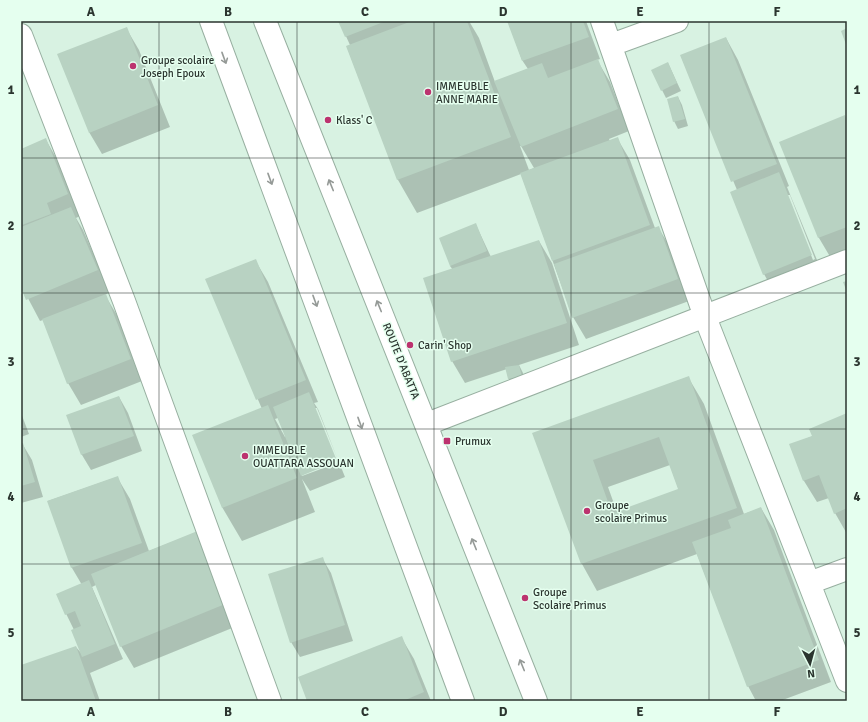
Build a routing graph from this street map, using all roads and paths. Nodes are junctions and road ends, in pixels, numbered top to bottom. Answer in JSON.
{"nodes":[{"id":1,"x":211,"y":21,"type":"edge"},
{"id":2,"x":265,"y":21,"type":"edge"},
{"id":3,"x":602,"y":21,"type":"edge"},
{"id":4,"x":677,"y":21,"type":"edge"},
{"id":5,"x":21,"y":35,"type":"edge"},
{"id":6,"x":611,"y":45,"type":"junction"},
{"id":7,"x":847,"y":262,"type":"edge"},
{"id":8,"x":705,"y":317,"type":"junction"},
{"id":9,"x":427,"y":424,"type":"junction"},
{"id":10,"x":847,"y":569,"type":"edge"},
{"id":11,"x":809,"y":583,"type":"junction"},
{"id":12,"x":847,"y":681,"type":"edge"},
{"id":13,"x":270,"y":701,"type":"edge"},
{"id":14,"x":463,"y":701,"type":"edge"},
{"id":15,"x":536,"y":701,"type":"edge"}],
"edges":[{"from":1,"to":14,"type":"street","one_way":true},
{"from":9,"to":2,"type":"street","name":"ROUTE D'ABATTA","one_way":true},
{"from":3,"to":6,"type":"street"},
{"from":4,"to":6,"type":"street"},
{"from":5,"to":13,"type":"street"},
{"from":6,"to":8,"type":"street"},
{"from":7,"to":8,"type":"street"},
{"from":8,"to":9,"type":"street"},
{"from":8,"to":11,"type":"street"},
{"from":15,"to":9,"type":"street","name":"ROUTE D'ABATTA","one_way":true},
{"from":10,"to":11,"type":"street"},
{"from":11,"to":12,"type":"street"}]}
